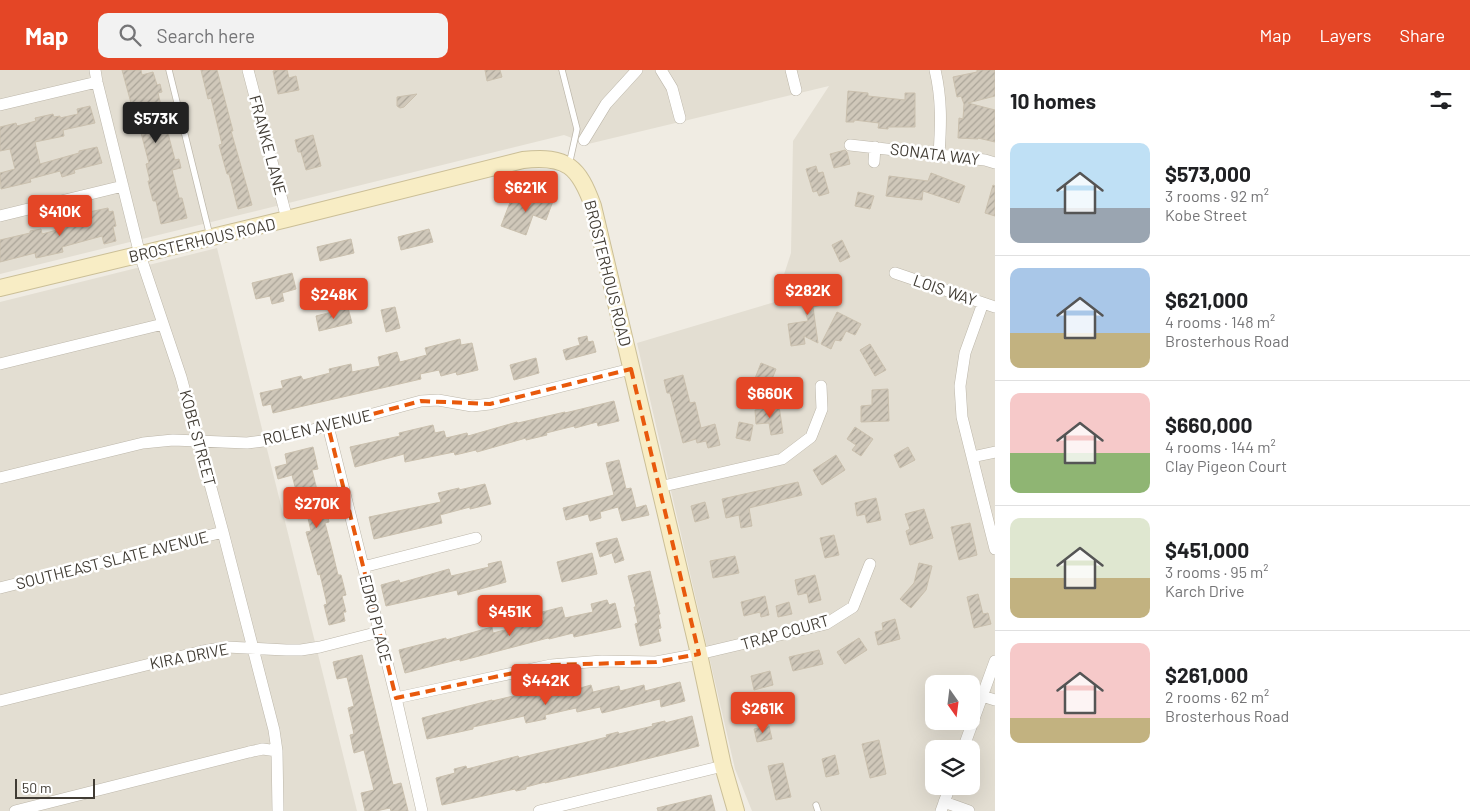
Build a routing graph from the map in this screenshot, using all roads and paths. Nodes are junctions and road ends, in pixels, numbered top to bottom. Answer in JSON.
{"nodes":[{"id":1,"x":95,"y":70,"type":"edge"},
{"id":2,"x":169,"y":70,"type":"edge"},
{"id":3,"x":248,"y":70,"type":"edge"},
{"id":4,"x":562,"y":70,"type":"edge"},
{"id":5,"x":637,"y":70,"type":"edge"},
{"id":6,"x":661,"y":70,"type":"edge"},
{"id":7,"x":791,"y":70,"type":"edge"},
{"id":8,"x":935,"y":70,"type":"edge"},
{"id":9,"x":97,"y":82,"type":"junction"},
{"id":10,"x":796,"y":90,"type":"dead end"},
{"id":11,"x":0,"y":105,"type":"edge"},
{"id":12,"x":680,"y":118,"type":"dead end"},
{"id":13,"x":584,"y":140,"type":"dead end"},
{"id":14,"x":850,"y":145,"type":"dead end"},
{"id":15,"x":875,"y":147,"type":"junction"},
{"id":16,"x":939,"y":154,"type":"junction"},
{"id":17,"x":874,"y":162,"type":"dead end"},
{"id":18,"x":995,"y":163,"type":"edge"},
{"id":19,"x":568,"y":165,"type":"junction"},
{"id":20,"x":123,"y":186,"type":"junction"},
{"id":21,"x":0,"y":216,"type":"edge"},
{"id":22,"x":288,"y":219,"type":"junction"},
{"id":23,"x":210,"y":238,"type":"junction"},
{"id":24,"x":140,"y":255,"type":"junction"},
{"id":25,"x":896,"y":273,"type":"dead end"},
{"id":26,"x":0,"y":288,"type":"edge"},
{"id":27,"x":983,"y":303,"type":"junction"},
{"id":28,"x":995,"y":307,"type":"edge"},
{"id":29,"x":163,"y":324,"type":"junction"},
{"id":30,"x":0,"y":364,"type":"edge"},
{"id":31,"x":631,"y":369,"type":"junction"},
{"id":32,"x":821,"y":386,"type":"dead end"},
{"id":33,"x":328,"y":426,"type":"junction"},
{"id":34,"x":198,"y":440,"type":"junction"},
{"id":35,"x":995,"y":452,"type":"edge"},
{"id":36,"x":972,"y":457,"type":"junction"},
{"id":37,"x":0,"y":478,"type":"edge"},
{"id":38,"x":659,"y":487,"type":"junction"},
{"id":39,"x":223,"y":532,"type":"junction"},
{"id":40,"x":476,"y":538,"type":"dead end"},
{"id":41,"x":995,"y":549,"type":"edge"},
{"id":42,"x":870,"y":564,"type":"dead end"},
{"id":43,"x":362,"y":567,"type":"junction"},
{"id":44,"x":0,"y":588,"type":"edge"},
{"id":45,"x":379,"y":632,"type":"junction"},
{"id":46,"x":253,"y":648,"type":"junction"},
{"id":47,"x":699,"y":654,"type":"junction"},
{"id":48,"x":995,"y":661,"type":"edge"},
{"id":49,"x":982,"y":696,"type":"junction"},
{"id":50,"x":396,"y":698,"type":"junction"},
{"id":51,"x":995,"y":700,"type":"edge"},
{"id":52,"x":0,"y":701,"type":"edge"},
{"id":53,"x":966,"y":740,"type":"edge"},
{"id":54,"x":277,"y":751,"type":"junction"},
{"id":55,"x":723,"y":766,"type":"junction"},
{"id":56,"x":947,"y":795,"type":"edge"},
{"id":57,"x":943,"y":807,"type":"edge"},
{"id":58,"x":15,"y":811,"type":"edge"},
{"id":59,"x":278,"y":811,"type":"edge"},
{"id":60,"x":422,"y":811,"type":"edge"},
{"id":61,"x":539,"y":811,"type":"edge"},
{"id":62,"x":736,"y":811,"type":"edge"},
{"id":63,"x":969,"y":811,"type":"edge"}],
"edges":[{"from":1,"to":9,"type":"street","name":"KOBE STREET"},
{"from":2,"to":23,"type":"lane"},
{"from":3,"to":22,"type":"street","name":"FRANKE LANE"},
{"from":4,"to":19,"type":"lane"},
{"from":5,"to":13,"type":"street"},
{"from":6,"to":12,"type":"street"},
{"from":7,"to":10,"type":"street"},
{"from":8,"to":16,"type":"street"},
{"from":9,"to":11,"type":"street"},
{"from":9,"to":20,"type":"street","name":"KOBE STREET"},
{"from":14,"to":15,"type":"street","name":"SONATA WAY"},
{"from":15,"to":16,"type":"street","name":"SONATA WAY"},
{"from":15,"to":17,"type":"street","name":"SONATA WAY"},
{"from":16,"to":18,"type":"street","name":"SONATA WAY"},
{"from":19,"to":22,"type":"street","name":"BROSTERHOUS ROAD"},
{"from":19,"to":31,"type":"street","name":"BROSTERHOUS ROAD"},
{"from":20,"to":21,"type":"street"},
{"from":20,"to":24,"type":"street","name":"KOBE STREET"},
{"from":22,"to":23,"type":"street","name":"BROSTERHOUS ROAD"},
{"from":23,"to":24,"type":"street","name":"BROSTERHOUS ROAD"},
{"from":24,"to":26,"type":"street","name":"BROSTERHOUS ROAD"},
{"from":24,"to":29,"type":"street","name":"KOBE STREET"},
{"from":25,"to":27,"type":"street","name":"LOIS WAY"},
{"from":27,"to":28,"type":"street","name":"LOIS WAY"},
{"from":27,"to":36,"type":"street"},
{"from":29,"to":30,"type":"street"},
{"from":29,"to":34,"type":"street","name":"KOBE STREET"},
{"from":31,"to":33,"type":"street","name":"ROLEN AVENUE"},
{"from":31,"to":38,"type":"street","name":"BROSTERHOUS ROAD"},
{"from":32,"to":38,"type":"street"},
{"from":33,"to":34,"type":"street","name":"ROLEN AVENUE"},
{"from":33,"to":43,"type":"street","name":"EDRO PLACE"},
{"from":34,"to":37,"type":"street","name":"ROLEN AVENUE"},
{"from":34,"to":39,"type":"street","name":"KOBE STREET"},
{"from":35,"to":36,"type":"street"},
{"from":36,"to":41,"type":"street"},
{"from":38,"to":47,"type":"street","name":"BROSTERHOUS ROAD"},
{"from":39,"to":44,"type":"street","name":"SOUTHEAST SLATE AVENUE"},
{"from":39,"to":46,"type":"street","name":"KOBE STREET"},
{"from":40,"to":43,"type":"street"},
{"from":42,"to":47,"type":"street","name":"TRAP COURT"},
{"from":43,"to":45,"type":"street","name":"EDRO PLACE"},
{"from":45,"to":46,"type":"street","name":"KIRA DRIVE"},
{"from":45,"to":50,"type":"street","name":"EDRO PLACE"},
{"from":46,"to":52,"type":"street","name":"KIRA DRIVE"},
{"from":46,"to":54,"type":"street","name":"KOBE STREET"},
{"from":47,"to":50,"type":"street","name":"TRAP COURT"},
{"from":47,"to":55,"type":"street","name":"BROSTERHOUS ROAD"},
{"from":48,"to":49,"type":"street"},
{"from":49,"to":51,"type":"street"},
{"from":49,"to":53,"type":"street"},
{"from":50,"to":60,"type":"street","name":"EDRO PLACE"},
{"from":54,"to":58,"type":"street"},
{"from":54,"to":59,"type":"street","name":"KOBE STREET"},
{"from":55,"to":61,"type":"street"},
{"from":55,"to":62,"type":"street","name":"BROSTERHOUS ROAD"},
{"from":56,"to":57,"type":"street"},
{"from":57,"to":63,"type":"street"}]}
